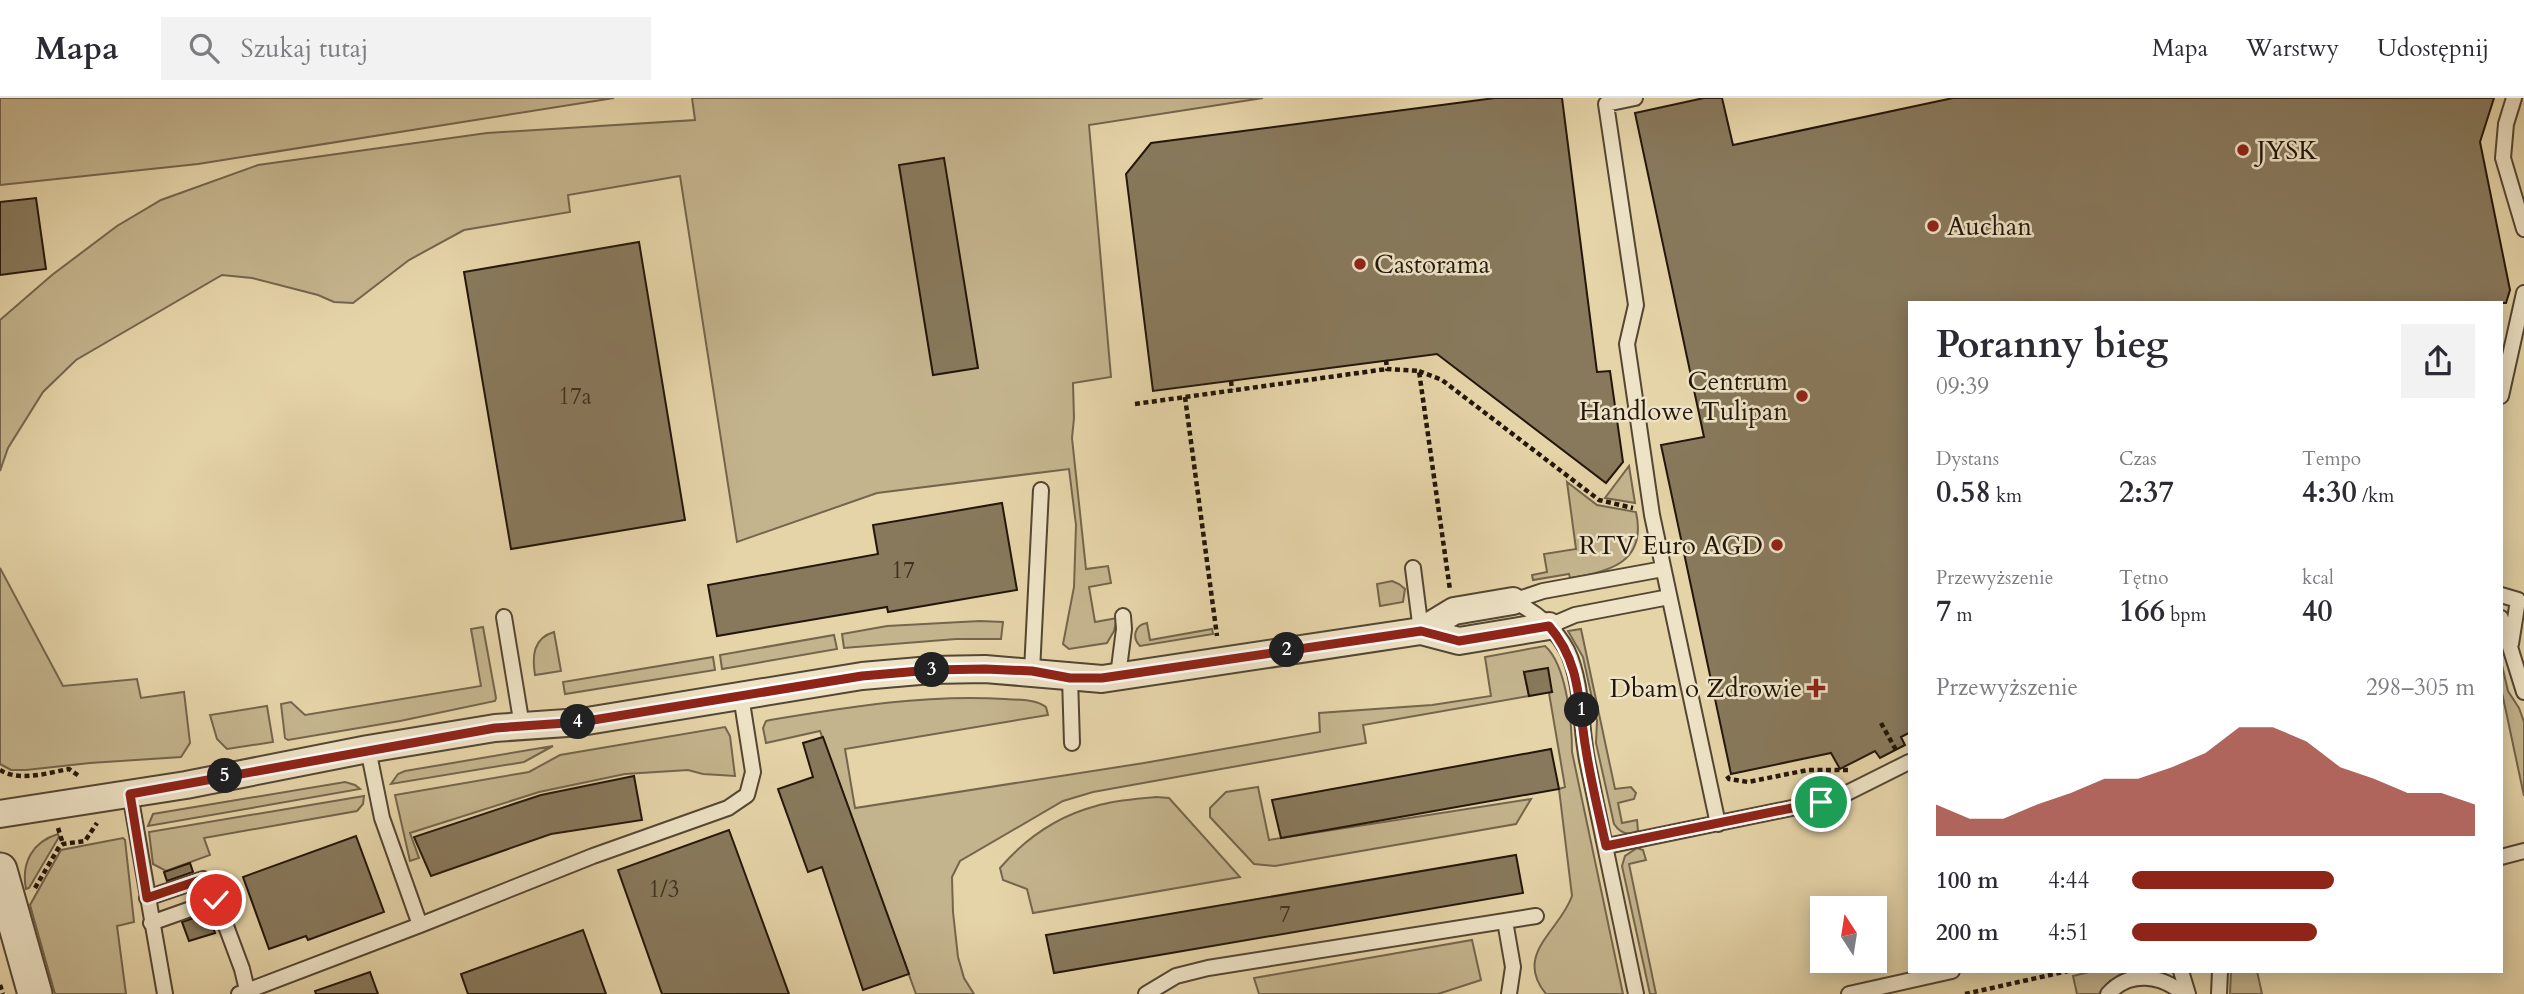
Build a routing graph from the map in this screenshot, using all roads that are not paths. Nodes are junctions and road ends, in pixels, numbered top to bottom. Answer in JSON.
{"nodes":[{"id":1,"x":1634,"y":98,"type":"edge"},
{"id":2,"x":2514,"y":98,"type":"edge"},
{"id":3,"x":2524,"y":229,"type":"edge"},
{"id":4,"x":2524,"y":294,"type":"edge"},
{"id":5,"x":2503,"y":387,"type":"edge"},
{"id":6,"x":1041,"y":490,"type":"dead end"},
{"id":7,"x":1413,"y":568,"type":"dead end"},
{"id":8,"x":1663,"y":569,"type":"junction"},
{"id":9,"x":2503,"y":596,"type":"edge"},
{"id":10,"x":1670,"y":597,"type":"junction"},
{"id":11,"x":1513,"y":601,"type":"junction"},
{"id":12,"x":1123,"y":616,"type":"dead end"},
{"id":13,"x":504,"y":617,"type":"dead end"},
{"id":14,"x":2503,"y":625,"type":"edge"},
{"id":15,"x":1549,"y":626,"type":"junction"},
{"id":16,"x":1421,"y":631,"type":"junction"},
{"id":17,"x":2510,"y":651,"type":"junction"},
{"id":18,"x":1032,"y":671,"type":"junction"},
{"id":19,"x":1118,"y":676,"type":"junction"},
{"id":20,"x":1070,"y":678,"type":"junction"},
{"id":21,"x":2524,"y":692,"type":"edge"},
{"id":22,"x":741,"y":696,"type":"junction"},
{"id":23,"x":522,"y":726,"type":"junction"},
{"id":24,"x":1072,"y":743,"type":"dead end"},
{"id":25,"x":368,"y":750,"type":"junction"},
{"id":26,"x":1902,"y":757,"type":"edge"},
{"id":27,"x":130,"y":794,"type":"junction"},
{"id":28,"x":0,"y":814,"type":"edge"},
{"id":29,"x":1718,"y":824,"type":"junction"},
{"id":30,"x":1606,"y":846,"type":"junction"},
{"id":31,"x":2524,"y":851,"type":"edge"},
{"id":32,"x":2503,"y":856,"type":"edge"},
{"id":33,"x":0,"y":870,"type":"edge"},
{"id":34,"x":147,"y":898,"type":"junction"},
{"id":35,"x":216,"y":900,"type":"junction"},
{"id":36,"x":1536,"y":916,"type":"dead end"},
{"id":37,"x":1505,"y":920,"type":"junction"},
{"id":38,"x":151,"y":923,"type":"junction"},
{"id":39,"x":420,"y":925,"type":"junction"},
{"id":40,"x":1943,"y":973,"type":"edge"},
{"id":41,"x":2181,"y":973,"type":"edge"},
{"id":42,"x":2220,"y":973,"type":"edge"},
{"id":43,"x":245,"y":993,"type":"edge"},
{"id":44,"x":35,"y":994,"type":"edge"},
{"id":45,"x":165,"y":994,"type":"edge"},
{"id":46,"x":1146,"y":994,"type":"edge"},
{"id":47,"x":1509,"y":994,"type":"edge"},
{"id":48,"x":1636,"y":994,"type":"edge"},
{"id":49,"x":1849,"y":994,"type":"edge"},
{"id":50,"x":2108,"y":994,"type":"edge"},
{"id":51,"x":2186,"y":994,"type":"edge"},
{"id":52,"x":2219,"y":994,"type":"edge"}],
"edges":[{"from":1,"to":8,"type":"lane"},
{"from":2,"to":3,"type":"lane"},
{"from":4,"to":5,"type":"lane"},
{"from":6,"to":18,"type":"lane"},
{"from":7,"to":16,"type":"lane"},
{"from":8,"to":10,"type":"lane"},
{"from":8,"to":11,"type":"lane"},
{"from":9,"to":17,"type":"lane"},
{"from":10,"to":15,"type":"lane"},
{"from":10,"to":29,"type":"lane"},
{"from":11,"to":15,"type":"lane"},
{"from":11,"to":16,"type":"street"},
{"from":12,"to":19,"type":"lane"},
{"from":13,"to":23,"type":"lane"},
{"from":14,"to":17,"type":"lane"},
{"from":15,"to":16,"type":"street"},
{"from":15,"to":30,"type":"lane"},
{"from":16,"to":19,"type":"street"},
{"from":17,"to":21,"type":"lane"},
{"from":18,"to":20,"type":"street"},
{"from":18,"to":22,"type":"street"},
{"from":19,"to":20,"type":"street"},
{"from":20,"to":24,"type":"lane"},
{"from":22,"to":23,"type":"street"},
{"from":22,"to":39,"type":"lane"},
{"from":23,"to":25,"type":"street"},
{"from":25,"to":27,"type":"street"},
{"from":25,"to":39,"type":"lane"},
{"from":26,"to":29,"type":"lane"},
{"from":27,"to":28,"type":"street"},
{"from":27,"to":34,"type":"lane"},
{"from":29,"to":30,"type":"lane"},
{"from":30,"to":48,"type":"lane"},
{"from":31,"to":32,"type":"lane"},
{"from":33,"to":44,"type":"street"},
{"from":34,"to":35,"type":"lane"},
{"from":34,"to":38,"type":"lane"},
{"from":35,"to":38,"type":"lane"},
{"from":35,"to":43,"type":"lane"},
{"from":36,"to":37,"type":"lane"},
{"from":37,"to":46,"type":"lane"},
{"from":37,"to":47,"type":"lane"},
{"from":38,"to":45,"type":"lane"},
{"from":39,"to":43,"type":"lane"},
{"from":40,"to":49,"type":"lane"},
{"from":41,"to":51,"type":"lane"},
{"from":42,"to":52,"type":"lane"},
{"from":50,"to":51,"type":"lane"}]}
